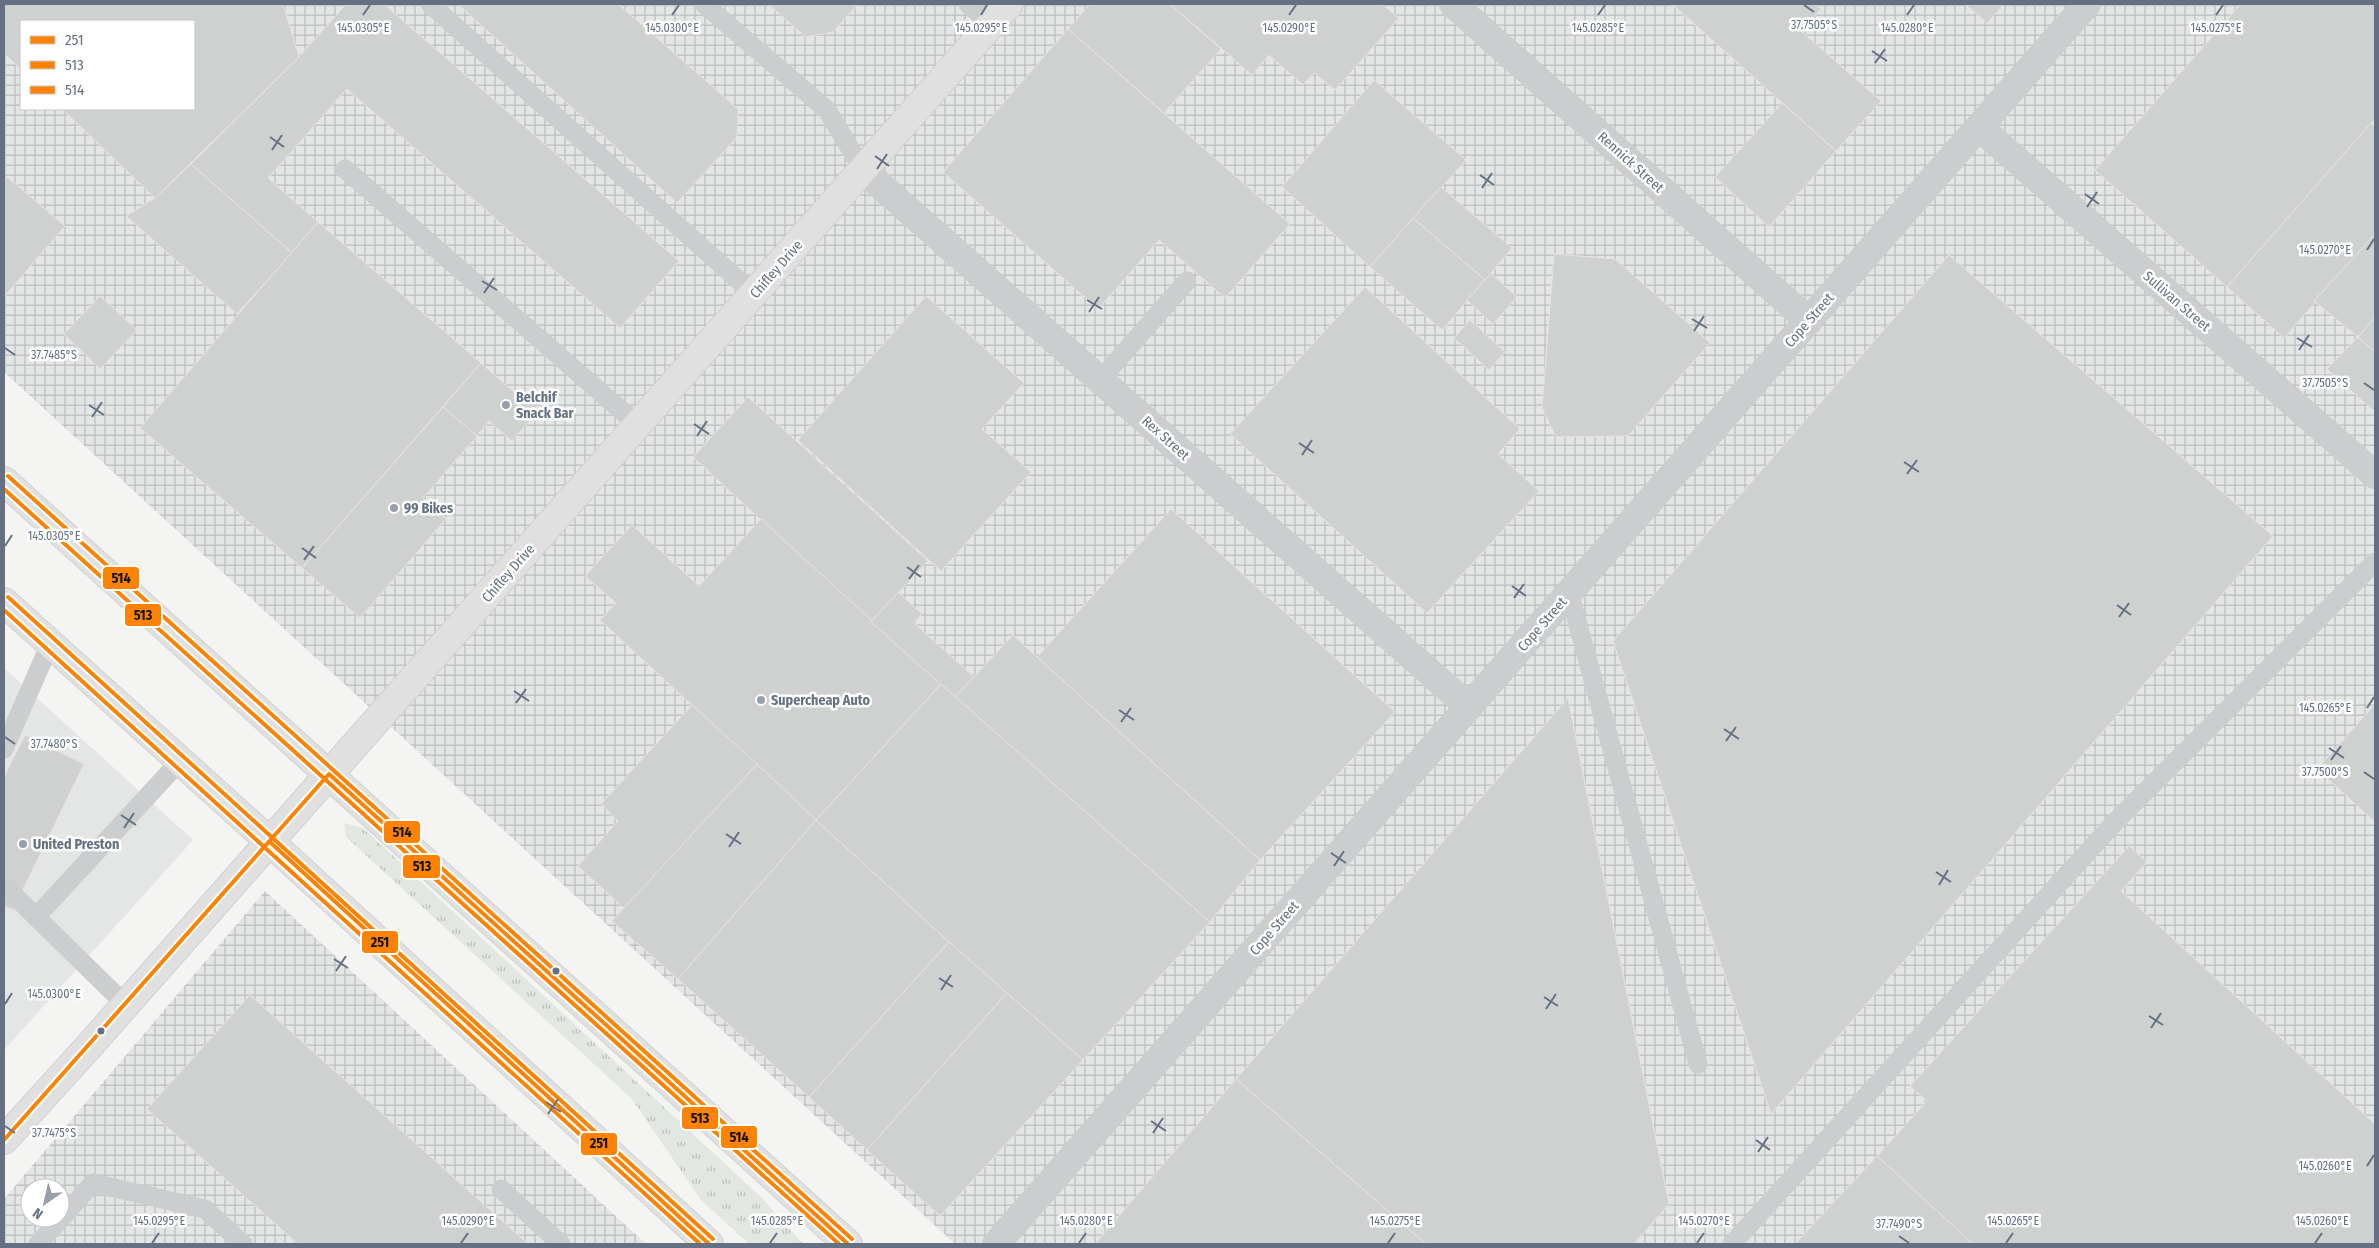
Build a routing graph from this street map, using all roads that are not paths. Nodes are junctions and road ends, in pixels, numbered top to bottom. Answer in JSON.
{"nodes":[{"id":1,"x":430,"y":4,"type":"edge"},
{"id":2,"x":704,"y":4,"type":"edge"},
{"id":3,"x":968,"y":4,"type":"edge"},
{"id":4,"x":1009,"y":4,"type":"edge"},
{"id":5,"x":1454,"y":4,"type":"edge"},
{"id":6,"x":2088,"y":4,"type":"edge"},
{"id":7,"x":991,"y":24,"type":"junction"},
{"id":8,"x":1979,"y":127,"type":"junction"},
{"id":9,"x":345,"y":169,"type":"dead end"},
{"id":10,"x":863,"y":170,"type":"junction"},
{"id":11,"x":1187,"y":281,"type":"dead end"},
{"id":12,"x":754,"y":294,"type":"junction"},
{"id":13,"x":1809,"y":321,"type":"junction"},
{"id":14,"x":1100,"y":380,"type":"junction"},
{"id":15,"x":638,"y":425,"type":"junction"},
{"id":16,"x":2375,"y":475,"type":"edge"},
{"id":17,"x":4,"y":481,"type":"edge"},
{"id":18,"x":2375,"y":562,"type":"edge"},
{"id":19,"x":1569,"y":592,"type":"junction"},
{"id":20,"x":4,"y":602,"type":"edge"},
{"id":21,"x":50,"y":644,"type":"junction"},
{"id":22,"x":1469,"y":706,"type":"junction"},
{"id":23,"x":4,"y":749,"type":"edge"},
{"id":24,"x":180,"y":761,"type":"junction"},
{"id":25,"x":330,"y":774,"type":"junction"},
{"id":26,"x":270,"y":842,"type":"junction"},
{"id":27,"x":4,"y":885,"type":"edge"},
{"id":28,"x":36,"y":917,"type":"junction"},
{"id":29,"x":126,"y":1004,"type":"junction"},
{"id":30,"x":1698,"y":1064,"type":"dead end"},
{"id":31,"x":4,"y":1140,"type":"edge"},
{"id":32,"x":501,"y":1189,"type":"dead end"},
{"id":33,"x":38,"y":1244,"type":"edge"},
{"id":34,"x":243,"y":1244,"type":"edge"},
{"id":35,"x":561,"y":1244,"type":"edge"},
{"id":36,"x":709,"y":1244,"type":"edge"},
{"id":37,"x":848,"y":1244,"type":"edge"},
{"id":38,"x":996,"y":1244,"type":"edge"},
{"id":39,"x":1732,"y":1244,"type":"edge"}],
"edges":[{"from":1,"to":12,"type":"lane"},
{"from":2,"to":10,"type":"lane"},
{"from":3,"to":7,"type":"lane"},
{"from":4,"to":7,"type":"main road","name":"Chifley Drive"},
{"from":5,"to":13,"type":"street","name":"Rennick Street"},
{"from":6,"to":8,"type":"street","name":"Cope Street"},
{"from":7,"to":10,"type":"main road","name":"Chifley Drive"},
{"from":8,"to":13,"type":"street","name":"Cope Street"},
{"from":8,"to":16,"type":"street","name":"Sullivan Street"},
{"from":9,"to":15,"type":"lane"},
{"from":10,"to":12,"type":"main road","name":"Chifley Drive"},
{"from":10,"to":14,"type":"street","name":"Rex Street"},
{"from":11,"to":14,"type":"lane"},
{"from":12,"to":15,"type":"main road","name":"Chifley Drive"},
{"from":13,"to":19,"type":"street","name":"Cope Street"},
{"from":14,"to":22,"type":"street","name":"Rex Street"},
{"from":15,"to":25,"type":"main road","name":"Chifley Drive"},
{"from":17,"to":25,"type":"main road"},
{"from":18,"to":39,"type":"lane"},
{"from":19,"to":22,"type":"street","name":"Cope Street"},
{"from":19,"to":30,"type":"lane"},
{"from":20,"to":21,"type":"main road"},
{"from":21,"to":23,"type":"lane"},
{"from":21,"to":24,"type":"main road"},
{"from":22,"to":38,"type":"street","name":"Cope Street"},
{"from":24,"to":26,"type":"main road"},
{"from":24,"to":28,"type":"lane"},
{"from":25,"to":26,"type":"main road","name":"Chifley Drive"},
{"from":25,"to":37,"type":"main road"},
{"from":26,"to":29,"type":"main road","name":"Chifley Drive"},
{"from":26,"to":36,"type":"main road"},
{"from":27,"to":28,"type":"lane"},
{"from":28,"to":29,"type":"lane"},
{"from":29,"to":31,"type":"main road","name":"Chifley Drive"},
{"from":32,"to":35,"type":"lane"},
{"from":33,"to":34,"type":"lane"}]}
